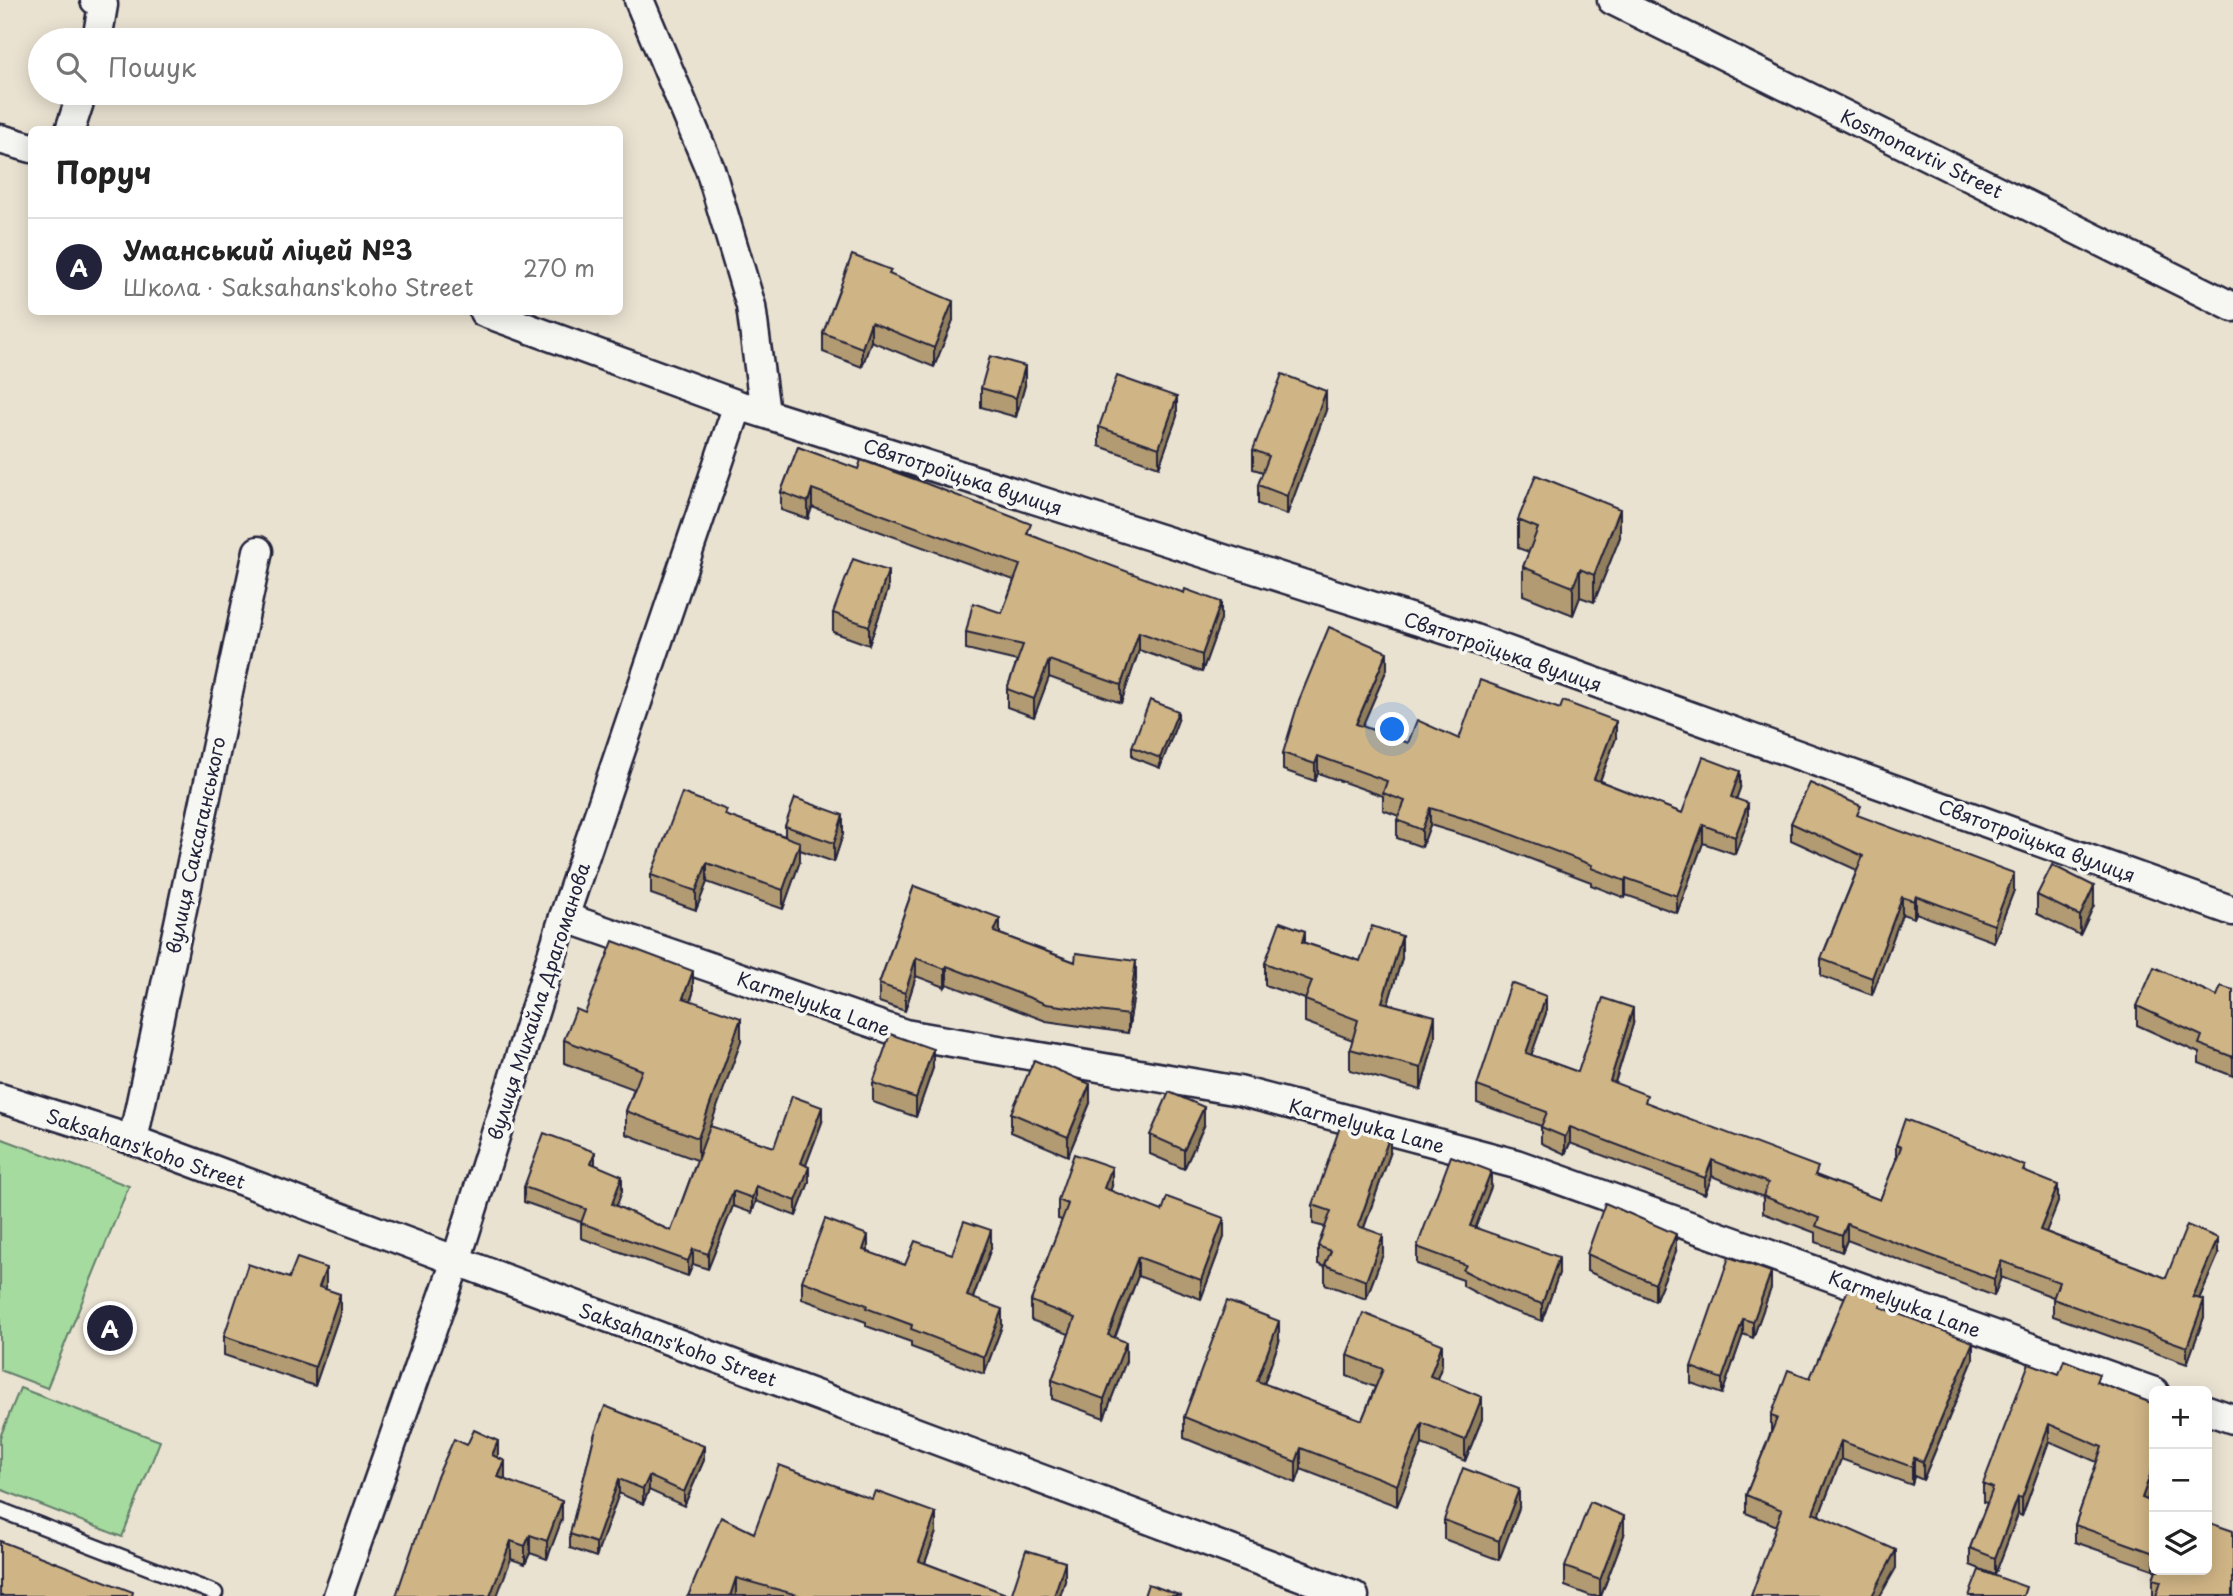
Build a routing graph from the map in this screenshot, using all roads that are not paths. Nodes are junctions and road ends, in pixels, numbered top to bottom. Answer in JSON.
{"nodes":[{"id":1,"x":95,"y":0,"type":"edge"},
{"id":2,"x":639,"y":0,"type":"edge"},
{"id":3,"x":1612,"y":0,"type":"edge"},
{"id":4,"x":98,"y":28,"type":"edge"},
{"id":5,"x":78,"y":105,"type":"edge"},
{"id":6,"x":71,"y":126,"type":"edge"},
{"id":7,"x":0,"y":139,"type":"edge"},
{"id":8,"x":28,"y":147,"type":"edge"},
{"id":9,"x":2233,"y":307,"type":"edge"},
{"id":10,"x":492,"y":315,"type":"edge"},
{"id":11,"x":738,"y":405,"type":"junction"},
{"id":12,"x":765,"y":413,"type":"junction"},
{"id":13,"x":258,"y":551,"type":"dead end"},
{"id":14,"x":2233,"y":911,"type":"edge"},
{"id":15,"x":564,"y":917,"type":"junction"},
{"id":16,"x":0,"y":1098,"type":"edge"},
{"id":17,"x":133,"y":1140,"type":"junction"},
{"id":18,"x":456,"y":1261,"type":"junction"},
{"id":19,"x":2149,"y":1390,"type":"edge"},
{"id":20,"x":2212,"y":1412,"type":"edge"},
{"id":21,"x":2233,"y":1419,"type":"edge"},
{"id":22,"x":0,"y":1510,"type":"edge"},
{"id":23,"x":215,"y":1593,"type":"dead end"},
{"id":24,"x":338,"y":1596,"type":"edge"},
{"id":25,"x":1354,"y":1596,"type":"edge"}],
"edges":[{"from":1,"to":4,"type":"street"},
{"from":2,"to":12,"type":"street"},
{"from":3,"to":9,"type":"street","name":"Kosmonavtiv Street"},
{"from":5,"to":6,"type":"street"},
{"from":7,"to":8,"type":"street"},
{"from":10,"to":11,"type":"street","name":"Святотроїцька вулиця"},
{"from":11,"to":12,"type":"street","name":"Святотроїцька вулиця"},
{"from":11,"to":15,"type":"street","name":"вулиця Михайла Драгоманова"},
{"from":12,"to":14,"type":"street","name":"Святотроїцька вулиця"},
{"from":13,"to":17,"type":"street","name":"вулиця Саксаганського"},
{"from":15,"to":18,"type":"street","name":"вулиця Михайла Драгоманова"},
{"from":15,"to":19,"type":"street","name":"Karmelyuka Lane"},
{"from":16,"to":17,"type":"street","name":"Saksahansʹkoho Street"},
{"from":17,"to":18,"type":"street","name":"Saksahansʹkoho Street"},
{"from":18,"to":24,"type":"street","name":"вулиця Михайла Драгоманова"},
{"from":18,"to":25,"type":"street","name":"Saksahansʹkoho Street"},
{"from":20,"to":21,"type":"street"},
{"from":22,"to":23,"type":"lane"}]}
